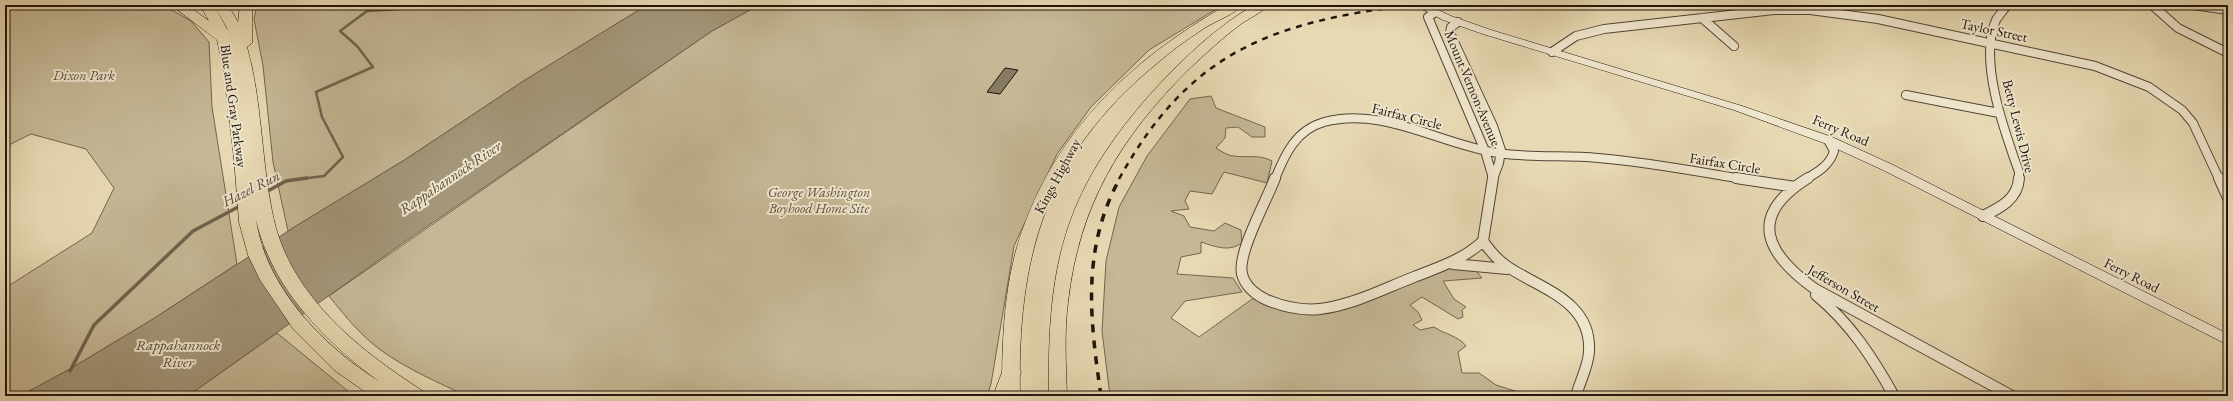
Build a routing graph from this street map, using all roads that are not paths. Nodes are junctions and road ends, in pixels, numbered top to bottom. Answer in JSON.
{"nodes":[{"id":1,"x":178,"y":5,"type":"edge"},
{"id":2,"x":207,"y":5,"type":"edge"},
{"id":3,"x":221,"y":5,"type":"edge"},
{"id":4,"x":247,"y":5,"type":"edge"},
{"id":5,"x":1236,"y":5,"type":"edge"},
{"id":6,"x":1262,"y":5,"type":"edge"},
{"id":7,"x":1420,"y":5,"type":"edge"},
{"id":8,"x":2007,"y":5,"type":"edge"},
{"id":9,"x":2152,"y":5,"type":"edge"},
{"id":10,"x":2193,"y":5,"type":"edge"},
{"id":11,"x":2228,"y":10,"type":"edge"},
{"id":12,"x":1434,"y":13,"type":"junction"},
{"id":13,"x":1702,"y":18,"type":"junction"},
{"id":14,"x":1458,"y":22,"type":"junction"},
{"id":15,"x":225,"y":39,"type":"junction"},
{"id":16,"x":1991,"y":43,"type":"junction"},
{"id":17,"x":1734,"y":46,"type":"dead end"},
{"id":18,"x":1552,"y":52,"type":"junction"},
{"id":19,"x":2228,"y":53,"type":"edge"},
{"id":20,"x":244,"y":64,"type":"junction"},
{"id":21,"x":1906,"y":95,"type":"dead end"},
{"id":22,"x":1999,"y":113,"type":"junction"},
{"id":23,"x":1828,"y":140,"type":"junction"},
{"id":24,"x":1485,"y":150,"type":"junction"},
{"id":25,"x":1501,"y":153,"type":"junction"},
{"id":26,"x":251,"y":171,"type":"junction"},
{"id":27,"x":1493,"y":178,"type":"junction"},
{"id":28,"x":1794,"y":187,"type":"junction"},
{"id":29,"x":2228,"y":198,"type":"edge"},
{"id":30,"x":1983,"y":216,"type":"junction"},
{"id":31,"x":1483,"y":241,"type":"junction"},
{"id":32,"x":1452,"y":264,"type":"junction"},
{"id":33,"x":1515,"y":270,"type":"junction"},
{"id":34,"x":1794,"y":275,"type":"junction"},
{"id":35,"x":2228,"y":340,"type":"edge"},
{"id":36,"x":329,"y":342,"type":"junction"},
{"id":37,"x":1011,"y":372,"type":"junction"},
{"id":38,"x":382,"y":373,"type":"junction"},
{"id":39,"x":386,"y":396,"type":"edge"},
{"id":40,"x":416,"y":396,"type":"edge"},
{"id":41,"x":429,"y":396,"type":"edge"},
{"id":42,"x":1003,"y":396,"type":"edge"},
{"id":43,"x":1011,"y":396,"type":"edge"},
{"id":44,"x":1058,"y":396,"type":"edge"},
{"id":45,"x":1576,"y":396,"type":"edge"},
{"id":46,"x":1894,"y":396,"type":"edge"},
{"id":47,"x":2012,"y":396,"type":"edge"}],
"edges":[{"from":1,"to":15,"type":"highway"},
{"from":2,"to":15,"type":"highway","name":"Blue and Gray Parkway"},
{"from":3,"to":20,"type":"highway","name":"Blue and Gray Parkway"},
{"from":4,"to":20,"type":"highway"},
{"from":5,"to":37,"type":"main road","name":"Kings Highway"},
{"from":6,"to":44,"type":"main road"},
{"from":7,"to":12,"type":"main road","name":"Ferry Road"},
{"from":8,"to":16,"type":"street","name":"Betty Lewis Drive"},
{"from":9,"to":19,"type":"street"},
{"from":10,"to":11,"type":"street"},
{"from":12,"to":14,"type":"main road","name":"Ferry Road"},
{"from":12,"to":24,"type":"street","name":"Mount Vernon Avenue"},
{"from":13,"to":16,"type":"street","name":"Taylor Street"},
{"from":13,"to":17,"type":"street"},
{"from":13,"to":18,"type":"street","name":"Taylor Street"},
{"from":14,"to":18,"type":"main road","name":"Ferry Road"},
{"from":14,"to":25,"type":"street","name":"Mount Vernon Avenue"},
{"from":15,"to":26,"type":"highway","name":"Blue and Gray Parkway"},
{"from":16,"to":22,"type":"street","name":"Betty Lewis Drive"},
{"from":16,"to":29,"type":"street","name":"Taylor Street"},
{"from":18,"to":23,"type":"main road","name":"Ferry Road"},
{"from":20,"to":26,"type":"highway","name":"Blue and Gray Parkway"},
{"from":21,"to":22,"type":"street"},
{"from":22,"to":30,"type":"street","name":"Betty Lewis Drive"},
{"from":23,"to":28,"type":"street","name":"Jefferson Street"},
{"from":23,"to":30,"type":"main road","name":"Ferry Road"},
{"from":24,"to":25,"type":"street","name":"Fairfax Circle"},
{"from":24,"to":27,"type":"street","name":"Mount Vernon Avenue"},
{"from":24,"to":32,"type":"street","name":"Fairfax Circle"},
{"from":25,"to":27,"type":"street","name":"Mount Vernon Avenue"},
{"from":25,"to":28,"type":"street","name":"Fairfax Circle"},
{"from":26,"to":36,"type":"highway","name":"Blue and Gray Parkway"},
{"from":27,"to":31,"type":"street","name":"Mount Vernon Avenue"},
{"from":28,"to":34,"type":"street","name":"Jefferson Street"},
{"from":30,"to":35,"type":"main road","name":"Ferry Road"},
{"from":31,"to":32,"type":"street","name":"Fairfax Circle"},
{"from":31,"to":33,"type":"street"},
{"from":32,"to":33,"type":"street","name":"Fairfax Circle"},
{"from":33,"to":45,"type":"street"},
{"from":34,"to":46,"type":"street"},
{"from":34,"to":47,"type":"street","name":"Jefferson Street"},
{"from":36,"to":38,"type":"highway","name":"Blue and Gray Parkway"},
{"from":36,"to":39,"type":"highway","name":"Blue and Gray Parkway"},
{"from":37,"to":42,"type":"highway"},
{"from":37,"to":43,"type":"main road","name":"Kings Highway"},
{"from":38,"to":40,"type":"highway"},
{"from":38,"to":41,"type":"highway"}]}
